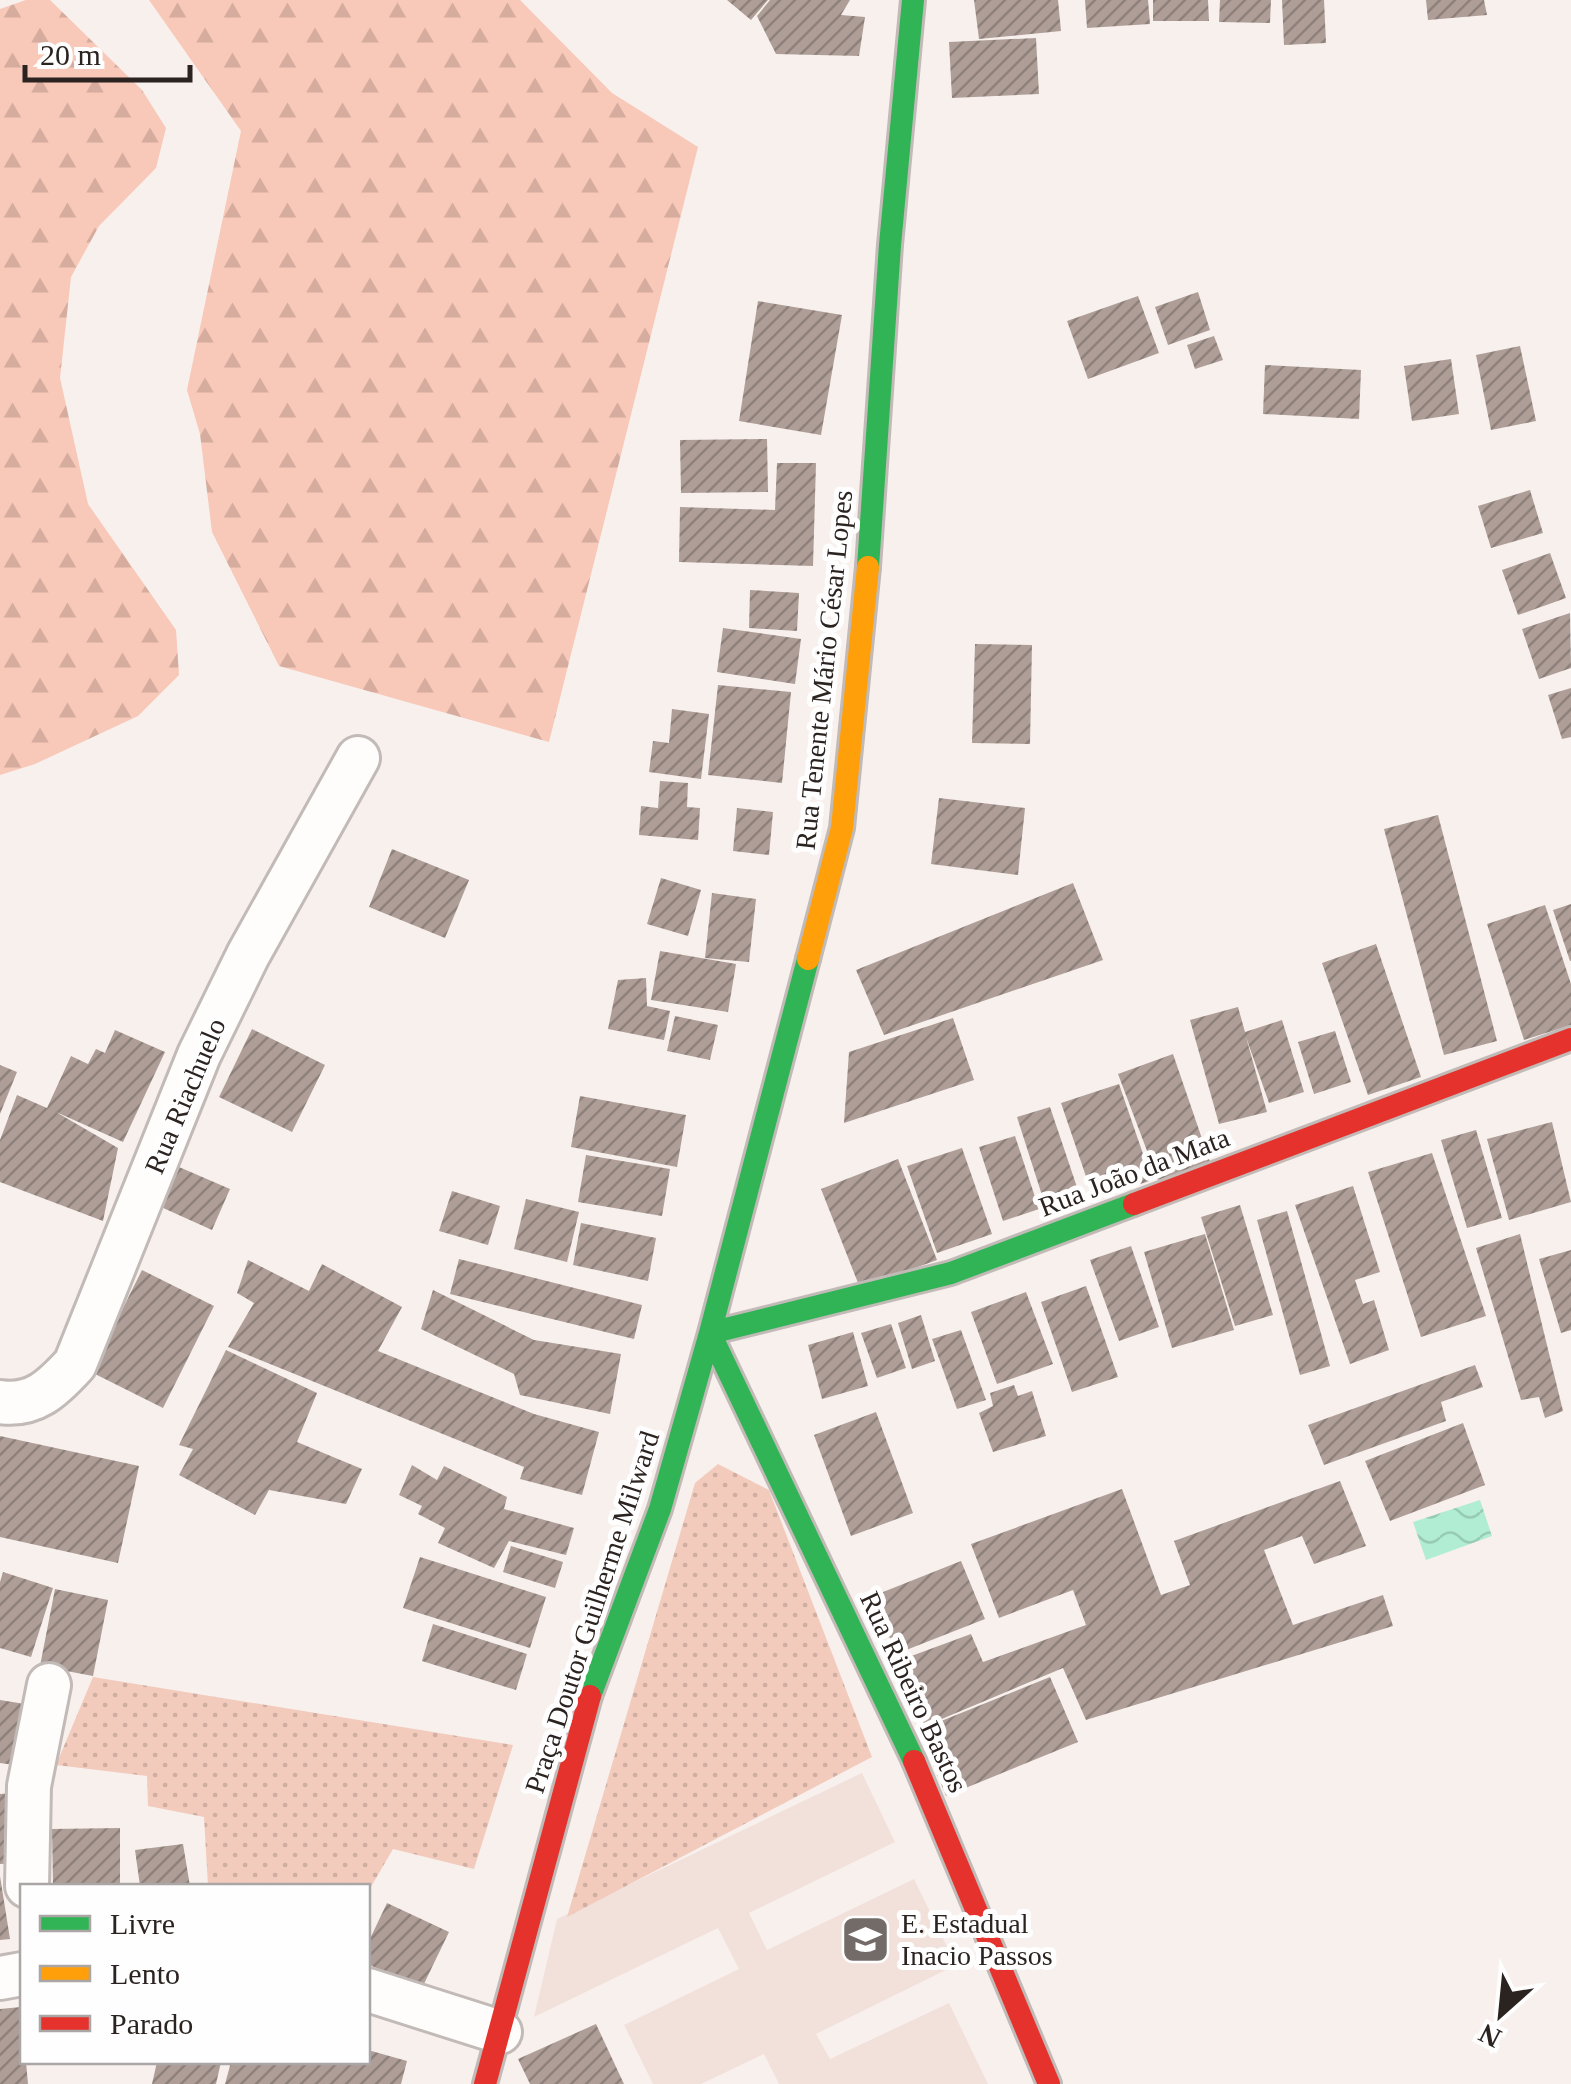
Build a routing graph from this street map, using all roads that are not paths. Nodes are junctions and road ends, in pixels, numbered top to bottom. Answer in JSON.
{"nodes":[{"id":1,"x":913,"y":0,"type":"edge"},
{"id":2,"x":358,"y":758,"type":"dead end"},
{"id":3,"x":1571,"y":1039,"type":"edge"},
{"id":4,"x":710,"y":1333,"type":"junction"},
{"id":5,"x":0,"y":1402,"type":"edge"},
{"id":6,"x":48,"y":1684,"type":"dead end"},
{"id":7,"x":28,"y":1884,"type":"edge"},
{"id":8,"x":370,"y":1991,"type":"edge"},
{"id":9,"x":500,"y":2032,"type":"junction"},
{"id":10,"x":484,"y":2084,"type":"edge"},
{"id":11,"x":1049,"y":2084,"type":"edge"}],
"edges":[{"from":1,"to":4,"type":"main road","name":"Rua Tenente Mário César Lopes"},
{"from":2,"to":5,"type":"street","name":"Rua Riachuelo"},
{"from":3,"to":4,"type":"main road","name":"Rua João da Mata"},
{"from":4,"to":9,"type":"main road","name":"Praça Doutor Guilherme Milward"},
{"from":4,"to":11,"type":"main road","name":"Rua Ribeiro Bastos"},
{"from":6,"to":7,"type":"street"},
{"from":8,"to":9,"type":"street"},
{"from":9,"to":10,"type":"main road","name":"Praça Doutor Guilherme Milward"}]}
